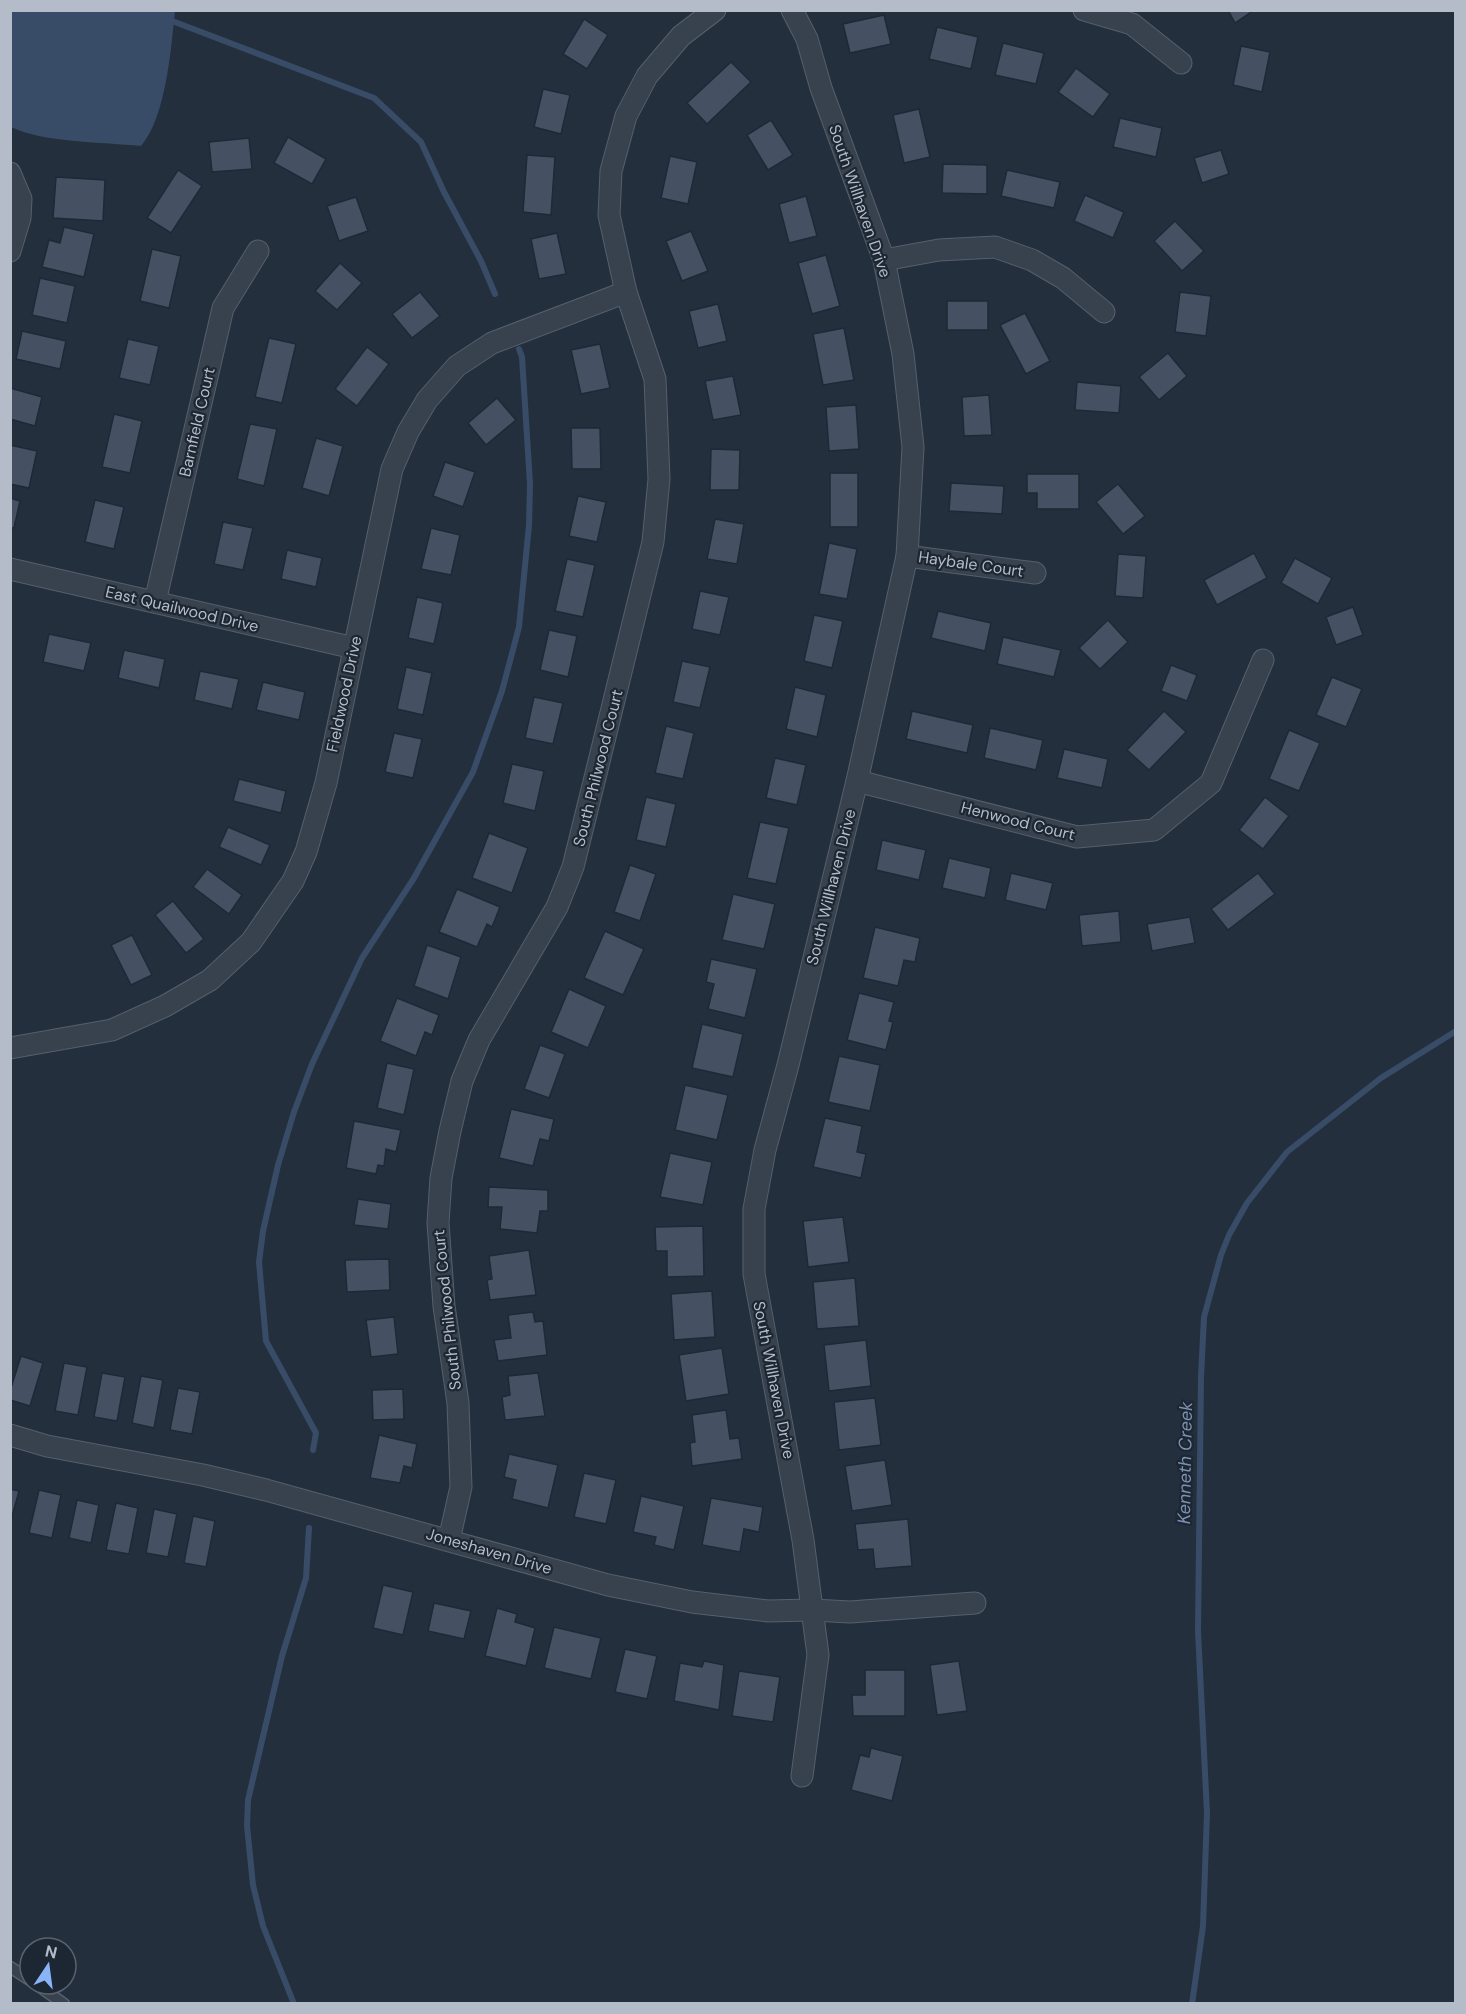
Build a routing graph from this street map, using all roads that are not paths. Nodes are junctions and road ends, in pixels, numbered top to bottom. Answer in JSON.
{"nodes":[{"id":1,"x":715,"y":10,"type":"edge"},
{"id":2,"x":792,"y":10,"type":"edge"},
{"id":3,"x":1084,"y":10,"type":"edge"},
{"id":4,"x":1181,"y":63,"type":"dead end"},
{"id":5,"x":10,"y":173,"type":"edge"},
{"id":6,"x":10,"y":251,"type":"edge"},
{"id":7,"x":258,"y":251,"type":"dead end"},
{"id":8,"x":884,"y":260,"type":"junction"},
{"id":9,"x":626,"y":292,"type":"junction"},
{"id":10,"x":1104,"y":312,"type":"dead end"},
{"id":11,"x":908,"y":556,"type":"junction"},
{"id":12,"x":10,"y":569,"type":"edge"},
{"id":13,"x":1035,"y":573,"type":"dead end"},
{"id":14,"x":155,"y":602,"type":"junction"},
{"id":15,"x":354,"y":648,"type":"junction"},
{"id":16,"x":1263,"y":660,"type":"dead end"},
{"id":17,"x":857,"y":781,"type":"junction"},
{"id":18,"x":10,"y":1048,"type":"edge"},
{"id":19,"x":10,"y":1435,"type":"edge"},
{"id":20,"x":449,"y":1540,"type":"junction"},
{"id":21,"x":975,"y":1603,"type":"dead end"},
{"id":22,"x":812,"y":1610,"type":"junction"},
{"id":23,"x":802,"y":1776,"type":"dead end"}],
"edges":[{"from":1,"to":9,"type":"street","name":"South Philwood Court"},
{"from":2,"to":8,"type":"street","name":"South Willhaven Drive"},
{"from":3,"to":4,"type":"street"},
{"from":5,"to":6,"type":"street"},
{"from":7,"to":14,"type":"street","name":"Barnfield Court"},
{"from":8,"to":10,"type":"street"},
{"from":8,"to":11,"type":"street","name":"South Willhaven Drive"},
{"from":9,"to":15,"type":"street","name":"Fieldwood Drive"},
{"from":9,"to":20,"type":"street","name":"South Philwood Court"},
{"from":11,"to":13,"type":"street","name":"Haybale Court"},
{"from":11,"to":17,"type":"street","name":"South Willhaven Drive"},
{"from":12,"to":14,"type":"street","name":"East Quailwood Drive"},
{"from":14,"to":15,"type":"street","name":"East Quailwood Drive"},
{"from":15,"to":18,"type":"street","name":"Fieldwood Drive"},
{"from":16,"to":17,"type":"street","name":"Henwood Court"},
{"from":17,"to":22,"type":"street","name":"South Willhaven Drive"},
{"from":19,"to":20,"type":"street","name":"Joneshaven Drive"},
{"from":20,"to":22,"type":"street","name":"Joneshaven Drive"},
{"from":21,"to":22,"type":"street","name":"Joneshaven Drive"},
{"from":22,"to":23,"type":"street","name":"South Willhaven Drive"}]}
